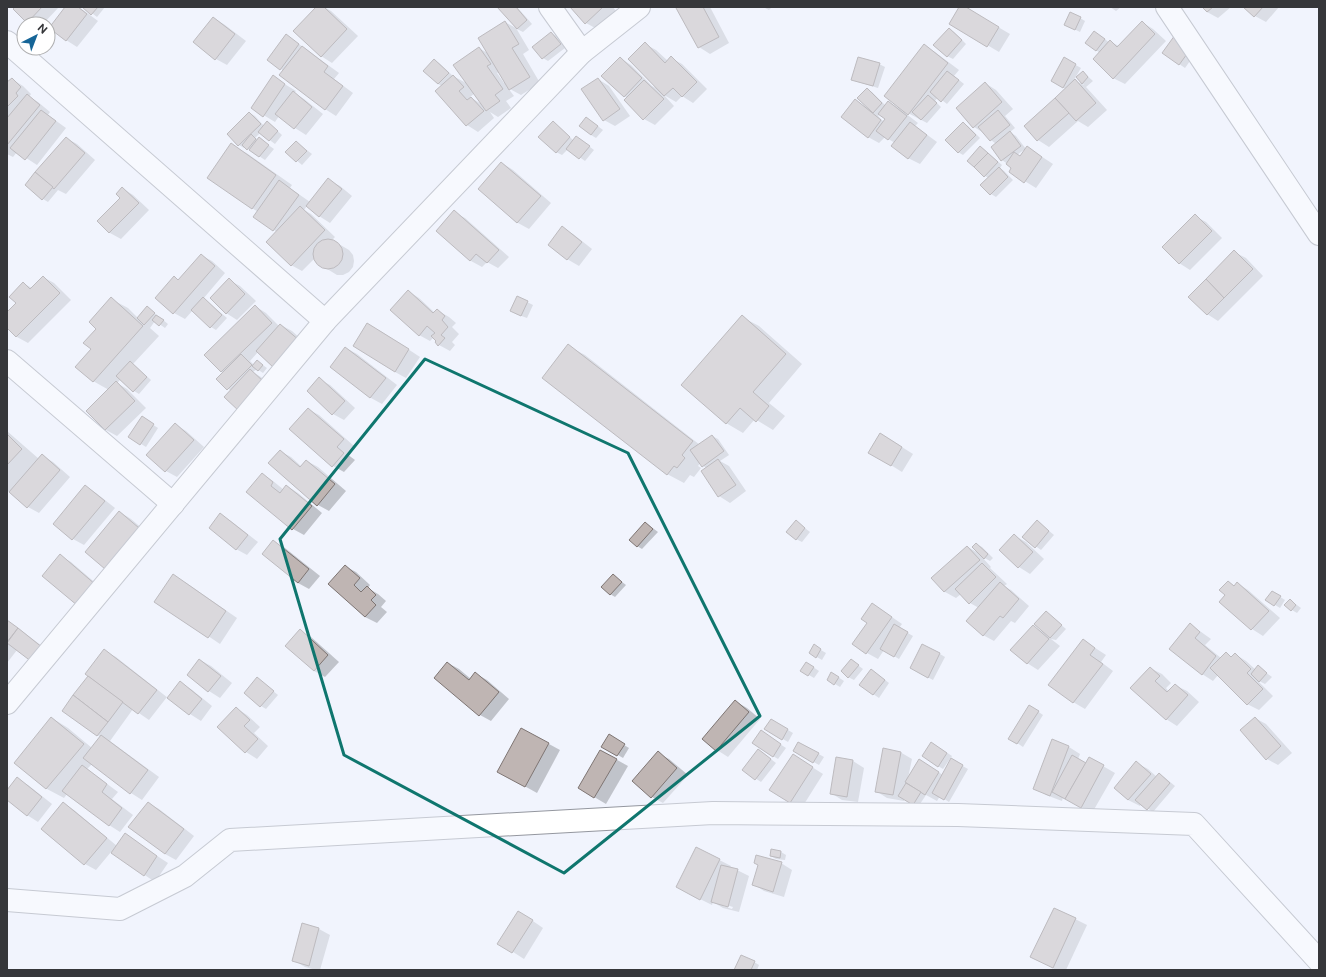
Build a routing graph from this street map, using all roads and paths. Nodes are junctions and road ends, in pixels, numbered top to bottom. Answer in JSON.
{"nodes":[{"id":1,"x":550,"y":7,"type":"edge"},
{"id":2,"x":639,"y":7,"type":"edge"},
{"id":3,"x":1167,"y":7,"type":"edge"},
{"id":4,"x":7,"y":42,"type":"edge"},
{"id":5,"x":582,"y":52,"type":"junction"},
{"id":6,"x":1319,"y":234,"type":"edge"},
{"id":7,"x":325,"y":321,"type":"junction"},
{"id":8,"x":7,"y":361,"type":"edge"},
{"id":9,"x":172,"y":504,"type":"junction"},
{"id":10,"x":7,"y":703,"type":"edge"},
{"id":11,"x":7,"y":900,"type":"edge"},
{"id":12,"x":1319,"y":961,"type":"edge"}],
"edges":[{"from":1,"to":5,"type":"street"},
{"from":2,"to":5,"type":"street"},
{"from":3,"to":6,"type":"street"},
{"from":4,"to":7,"type":"street"},
{"from":5,"to":7,"type":"street"},
{"from":7,"to":9,"type":"street"},
{"from":8,"to":9,"type":"street"},
{"from":9,"to":10,"type":"street"},
{"from":11,"to":12,"type":"street"}]}
